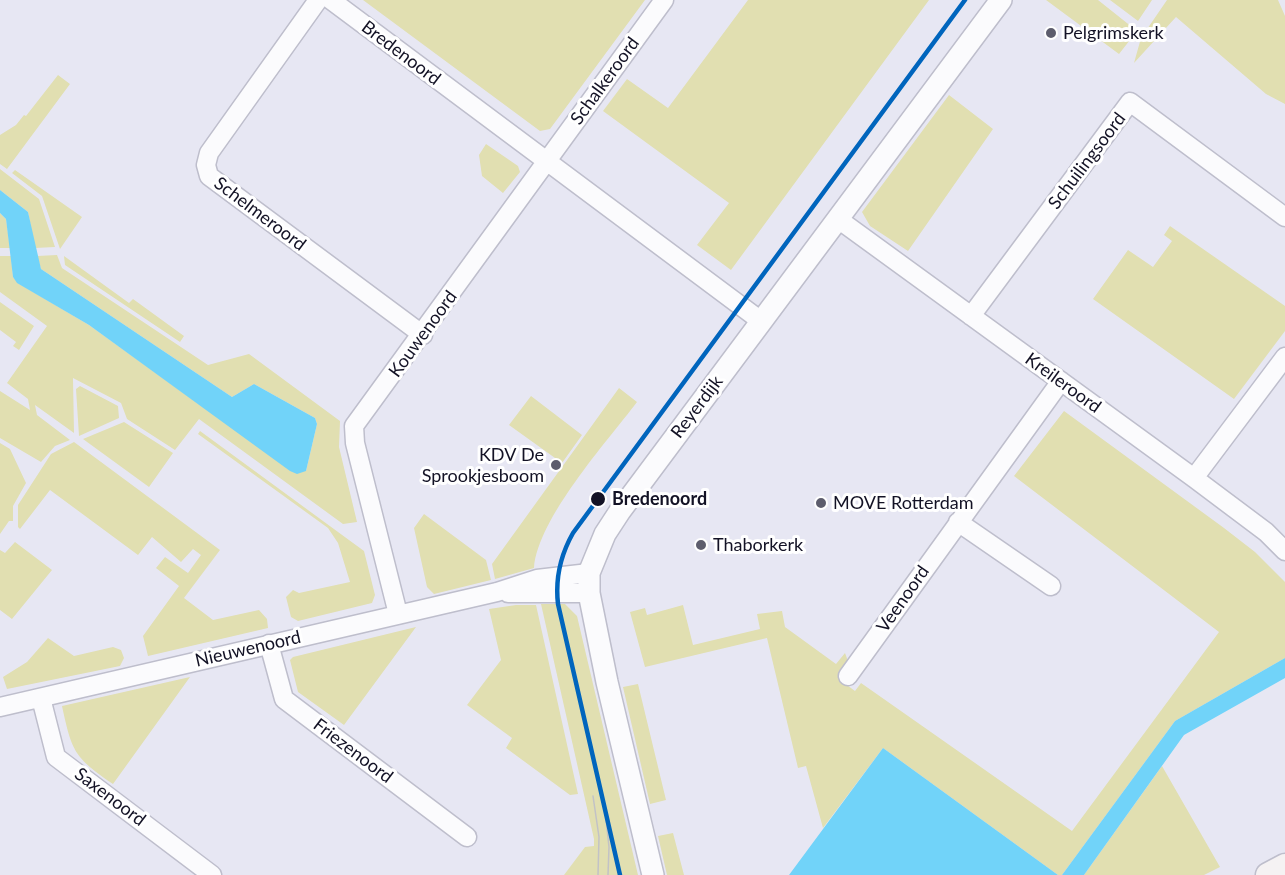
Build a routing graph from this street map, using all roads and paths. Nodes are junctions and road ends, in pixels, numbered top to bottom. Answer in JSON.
{"nodes":[{"id":1,"x":318,"y":0,"type":"edge"},
{"id":2,"x":331,"y":0,"type":"edge"},
{"id":3,"x":664,"y":0,"type":"edge"},
{"id":4,"x":1001,"y":0,"type":"edge"},
{"id":5,"x":545,"y":163,"type":"junction"},
{"id":6,"x":1285,"y":217,"type":"edge"},
{"id":7,"x":838,"y":219,"type":"junction"},
{"id":8,"x":971,"y":316,"type":"junction"},
{"id":9,"x":761,"y":321,"type":"junction"},
{"id":10,"x":423,"y":335,"type":"junction"},
{"id":11,"x":1285,"y":357,"type":"edge"},
{"id":12,"x":1061,"y":381,"type":"junction"},
{"id":13,"x":1194,"y":478,"type":"junction"},
{"id":14,"x":958,"y":522,"type":"junction"},
{"id":15,"x":1285,"y":551,"type":"edge"},
{"id":16,"x":589,"y":583,"type":"junction"},
{"id":17,"x":1051,"y":586,"type":"dead end"},
{"id":18,"x":398,"y":614,"type":"junction"},
{"id":19,"x":269,"y":644,"type":"junction"},
{"id":20,"x":848,"y":676,"type":"dead end"},
{"id":21,"x":41,"y":698,"type":"junction"},
{"id":22,"x":0,"y":707,"type":"edge"},
{"id":23,"x":467,"y":837,"type":"dead end"},
{"id":24,"x":1285,"y":866,"type":"edge"},
{"id":25,"x":212,"y":875,"type":"edge"},
{"id":26,"x":653,"y":875,"type":"edge"},
{"id":27,"x":1268,"y":875,"type":"edge"}],
"edges":[{"from":1,"to":10,"type":"street","name":"Schelmeroord"},
{"from":2,"to":5,"type":"street","name":"Bredenoord"},
{"from":3,"to":5,"type":"street","name":"Schalkeroord"},
{"from":4,"to":7,"type":"street","name":"Reyerdijk"},
{"from":5,"to":9,"type":"street","name":"Bredenoord"},
{"from":5,"to":10,"type":"street","name":"Kouwenoord"},
{"from":6,"to":8,"type":"street","name":"Schuilingsoord"},
{"from":7,"to":8,"type":"street","name":"Kreileroord"},
{"from":7,"to":9,"type":"street","name":"Reyerdijk"},
{"from":8,"to":12,"type":"street","name":"Kreileroord"},
{"from":9,"to":16,"type":"street","name":"Reyerdijk"},
{"from":10,"to":18,"type":"street","name":"Kouwenoord"},
{"from":11,"to":13,"type":"street"},
{"from":12,"to":13,"type":"street","name":"Kreileroord"},
{"from":12,"to":14,"type":"street","name":"Veenoord"},
{"from":13,"to":15,"type":"street","name":"Kreileroord"},
{"from":14,"to":17,"type":"street"},
{"from":14,"to":20,"type":"street","name":"Veenoord"},
{"from":16,"to":18,"type":"street","name":"Nieuwenoord"},
{"from":16,"to":26,"type":"street"},
{"from":18,"to":19,"type":"street","name":"Nieuwenoord"},
{"from":19,"to":21,"type":"street","name":"Nieuwenoord"},
{"from":19,"to":23,"type":"street","name":"Friezenoord"},
{"from":21,"to":22,"type":"street","name":"Nieuwenoord"},
{"from":21,"to":25,"type":"street","name":"Saxenoord"},
{"from":24,"to":27,"type":"main road"}]}
